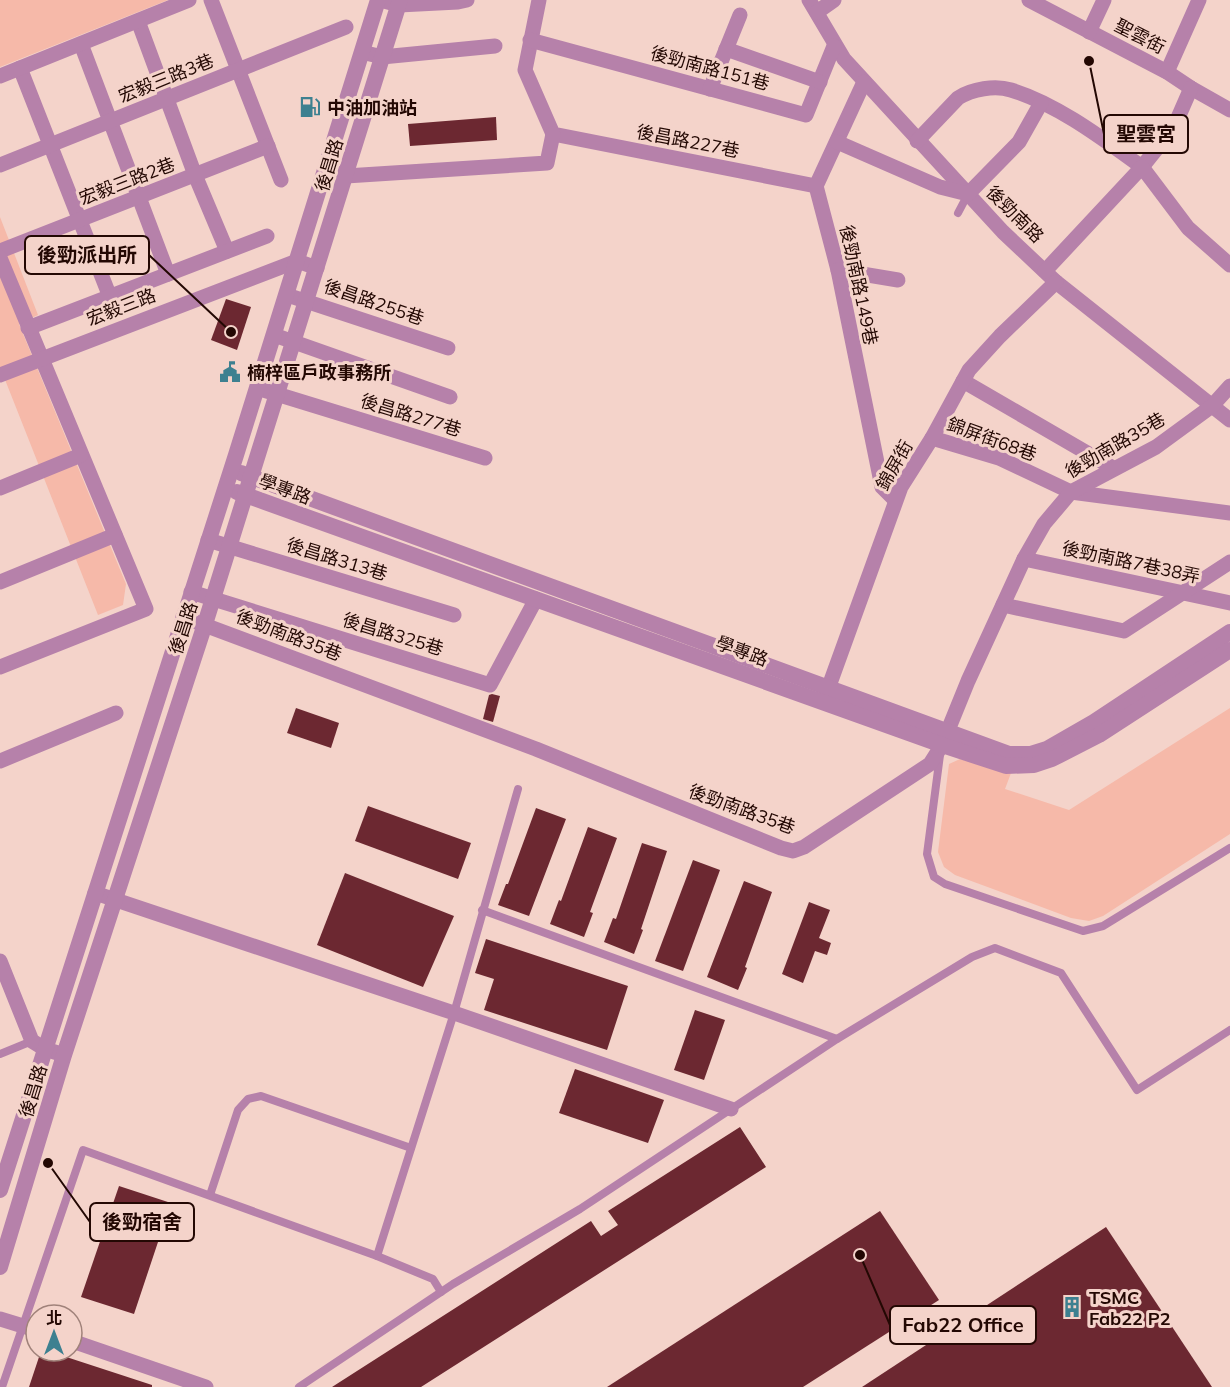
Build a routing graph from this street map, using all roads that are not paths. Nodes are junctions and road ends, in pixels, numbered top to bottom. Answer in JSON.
{"nodes":[{"id":1,"x":189,"y":0,"type":"edge"},
{"id":2,"x":211,"y":0,"type":"edge"},
{"id":3,"x":379,"y":0,"type":"edge"},
{"id":4,"x":467,"y":0,"type":"edge"},
{"id":5,"x":539,"y":0,"type":"edge"},
{"id":6,"x":834,"y":0,"type":"edge"},
{"id":7,"x":1029,"y":0,"type":"edge"},
{"id":8,"x":1104,"y":0,"type":"edge"},
{"id":9,"x":1199,"y":0,"type":"edge"},
{"id":10,"x":399,"y":2,"type":"edge"},
{"id":11,"x":1045,"y":4,"type":"edge"},
{"id":12,"x":813,"y":6,"type":"edge"},
{"id":13,"x":740,"y":15,"type":"dead end"},
{"id":14,"x":138,"y":21,"type":"junction"},
{"id":15,"x":346,"y":27,"type":"dead end"},
{"id":16,"x":1089,"y":32,"type":"junction"},
{"id":17,"x":530,"y":40,"type":"junction"},
{"id":18,"x":81,"y":44,"type":"junction"},
{"id":19,"x":495,"y":46,"type":"dead end"},
{"id":20,"x":834,"y":46,"type":"junction"},
{"id":21,"x":726,"y":49,"type":"junction"},
{"id":22,"x":362,"y":52,"type":"junction"},
{"id":23,"x":382,"y":57,"type":"junction"},
{"id":24,"x":20,"y":68,"type":"junction"},
{"id":25,"x":238,"y":70,"type":"junction"},
{"id":26,"x":1167,"y":72,"type":"junction"},
{"id":27,"x":0,"y":76,"type":"edge"},
{"id":28,"x":820,"y":82,"type":"junction"},
{"id":29,"x":864,"y":82,"type":"junction"},
{"id":30,"x":1191,"y":88,"type":"junction"},
{"id":31,"x":710,"y":89,"type":"junction"},
{"id":32,"x":167,"y":99,"type":"junction"},
{"id":33,"x":1041,"y":103,"type":"junction"},
{"id":34,"x":1230,"y":110,"type":"edge"},
{"id":35,"x":110,"y":122,"type":"junction"},
{"id":36,"x":553,"y":134,"type":"junction"},
{"id":37,"x":917,"y":141,"type":"junction"},
{"id":38,"x":837,"y":142,"type":"junction"},
{"id":39,"x":50,"y":146,"type":"junction"},
{"id":40,"x":268,"y":146,"type":"junction"},
{"id":41,"x":0,"y":165,"type":"edge"},
{"id":42,"x":1142,"y":167,"type":"junction"},
{"id":43,"x":326,"y":170,"type":"junction"},
{"id":44,"x":195,"y":175,"type":"junction"},
{"id":45,"x":346,"y":176,"type":"junction"},
{"id":46,"x":282,"y":180,"type":"dead end"},
{"id":47,"x":816,"y":186,"type":"junction"},
{"id":48,"x":968,"y":194,"type":"junction"},
{"id":49,"x":140,"y":197,"type":"junction"},
{"id":50,"x":958,"y":213,"type":"dead end"},
{"id":51,"x":79,"y":220,"type":"junction"},
{"id":52,"x":267,"y":236,"type":"dead end"},
{"id":53,"x":0,"y":251,"type":"edge"},
{"id":54,"x":227,"y":251,"type":"junction"},
{"id":55,"x":0,"y":258,"type":"edge"},
{"id":56,"x":297,"y":261,"type":"junction"},
{"id":57,"x":1230,"y":265,"type":"edge"},
{"id":58,"x":317,"y":268,"type":"junction"},
{"id":59,"x":838,"y":270,"type":"junction"},
{"id":60,"x":168,"y":274,"type":"junction"},
{"id":61,"x":1051,"y":276,"type":"junction"},
{"id":62,"x":898,"y":280,"type":"dead end"},
{"id":63,"x":287,"y":295,"type":"junction"},
{"id":64,"x":110,"y":297,"type":"junction"},
{"id":65,"x":307,"y":300,"type":"junction"},
{"id":66,"x":28,"y":328,"type":"junction"},
{"id":67,"x":274,"y":335,"type":"junction"},
{"id":68,"x":294,"y":341,"type":"junction"},
{"id":69,"x":448,"y":348,"type":"dead end"},
{"id":70,"x":41,"y":358,"type":"junction"},
{"id":71,"x":0,"y":375,"type":"edge"},
{"id":72,"x":963,"y":381,"type":"junction"},
{"id":73,"x":1230,"y":386,"type":"edge"},
{"id":74,"x":257,"y":388,"type":"junction"},
{"id":75,"x":278,"y":394,"type":"junction"},
{"id":76,"x":450,"y":397,"type":"dead end"},
{"id":77,"x":1212,"y":406,"type":"junction"},
{"id":78,"x":1230,"y":420,"type":"edge"},
{"id":79,"x":932,"y":438,"type":"junction"},
{"id":80,"x":81,"y":455,"type":"junction"},
{"id":81,"x":484,"y":458,"type":"dead end"},
{"id":82,"x":1113,"y":468,"type":"junction"},
{"id":83,"x":231,"y":470,"type":"junction"},
{"id":84,"x":251,"y":476,"type":"junction"},
{"id":85,"x":225,"y":487,"type":"junction"},
{"id":86,"x":0,"y":488,"type":"edge"},
{"id":87,"x":1071,"y":492,"type":"junction"},
{"id":88,"x":245,"y":495,"type":"junction"},
{"id":89,"x":895,"y":500,"type":"junction"},
{"id":90,"x":1230,"y":513,"type":"edge"},
{"id":91,"x":115,"y":535,"type":"junction"},
{"id":92,"x":208,"y":540,"type":"junction"},
{"id":93,"x":229,"y":546,"type":"junction"},
{"id":94,"x":1024,"y":559,"type":"junction"},
{"id":95,"x":1230,"y":562,"type":"edge"},
{"id":96,"x":0,"y":582,"type":"edge"},
{"id":97,"x":191,"y":592,"type":"junction"},
{"id":98,"x":1182,"y":593,"type":"junction"},
{"id":99,"x":213,"y":598,"type":"junction"},
{"id":100,"x":536,"y":599,"type":"junction"},
{"id":101,"x":1230,"y":603,"type":"edge"},
{"id":102,"x":1003,"y":605,"type":"junction"},
{"id":103,"x":454,"y":615,"type":"dead end"},
{"id":104,"x":183,"y":617,"type":"junction"},
{"id":105,"x":205,"y":624,"type":"junction"},
{"id":106,"x":1230,"y":632,"type":"edge"},
{"id":107,"x":1230,"y":650,"type":"edge"},
{"id":108,"x":0,"y":668,"type":"edge"},
{"id":109,"x":826,"y":695,"type":"junction"},
{"id":110,"x":116,"y":713,"type":"dead end"},
{"id":111,"x":944,"y":738,"type":"junction"},
{"id":112,"x":0,"y":761,"type":"edge"},
{"id":113,"x":518,"y":789,"type":"dead end"},
{"id":114,"x":1230,"y":848,"type":"edge"},
{"id":115,"x":95,"y":893,"type":"junction"},
{"id":116,"x":115,"y":900,"type":"junction"},
{"id":117,"x":482,"y":910,"type":"junction"},
{"id":118,"x":0,"y":961,"type":"edge"},
{"id":119,"x":454,"y":1013,"type":"junction"},
{"id":120,"x":1230,"y":1030,"type":"edge"},
{"id":121,"x":837,"y":1039,"type":"junction"},
{"id":122,"x":39,"y":1045,"type":"junction"},
{"id":123,"x":0,"y":1054,"type":"edge"},
{"id":124,"x":64,"y":1055,"type":"junction"},
{"id":125,"x":730,"y":1109,"type":"junction"},
{"id":126,"x":411,"y":1148,"type":"junction"},
{"id":127,"x":0,"y":1190,"type":"edge"},
{"id":128,"x":210,"y":1195,"type":"junction"},
{"id":129,"x":377,"y":1256,"type":"junction"},
{"id":130,"x":0,"y":1267,"type":"edge"},
{"id":131,"x":441,"y":1292,"type":"junction"},
{"id":132,"x":37,"y":1303,"type":"edge"},
{"id":133,"x":0,"y":1319,"type":"edge"},
{"id":134,"x":24,"y":1326,"type":"edge"},
{"id":135,"x":24,"y":1341,"type":"edge"},
{"id":136,"x":84,"y":1345,"type":"edge"},
{"id":137,"x":2,"y":1387,"type":"edge"},
{"id":138,"x":206,"y":1387,"type":"edge"},
{"id":139,"x":299,"y":1387,"type":"edge"}],
"edges":[{"from":1,"to":14,"type":"street"},
{"from":2,"to":25,"type":"street"},
{"from":3,"to":10,"type":"street"},
{"from":3,"to":22,"type":"street","name":"後昌路"},
{"from":4,"to":10,"type":"street"},
{"from":5,"to":17,"type":"street"},
{"from":6,"to":12,"type":"street"},
{"from":7,"to":11,"type":"street","name":"聖雲街"},
{"from":8,"to":16,"type":"street"},
{"from":9,"to":26,"type":"street"},
{"from":10,"to":23,"type":"street","name":"後昌路"},
{"from":11,"to":16,"type":"street","name":"聖雲街"},
{"from":12,"to":20,"type":"street","name":"後勁南路"},
{"from":13,"to":21,"type":"street"},
{"from":14,"to":18,"type":"street"},
{"from":14,"to":32,"type":"street"},
{"from":15,"to":25,"type":"street","name":"宏毅三路3巷"},
{"from":16,"to":26,"type":"street","name":"聖雲街"},
{"from":17,"to":31,"type":"street","name":"後勁南路151巷"},
{"from":17,"to":36,"type":"street"},
{"from":18,"to":24,"type":"street"},
{"from":18,"to":35,"type":"street"},
{"from":19,"to":23,"type":"street"},
{"from":20,"to":28,"type":"street","name":"後勁南路151巷"},
{"from":20,"to":29,"type":"street","name":"後勁南路"},
{"from":21,"to":28,"type":"street"},
{"from":21,"to":31,"type":"street"},
{"from":22,"to":23,"type":"street"},
{"from":22,"to":43,"type":"street","name":"後昌路"},
{"from":23,"to":45,"type":"street","name":"後昌路"},
{"from":24,"to":27,"type":"street"},
{"from":24,"to":39,"type":"street"},
{"from":25,"to":32,"type":"street","name":"宏毅三路3巷"},
{"from":25,"to":40,"type":"street"},
{"from":26,"to":30,"type":"street","name":"聖雲街"},
{"from":28,"to":31,"type":"street","name":"後勁南路151巷"},
{"from":29,"to":37,"type":"street","name":"後勁南路"},
{"from":29,"to":38,"type":"street"},
{"from":30,"to":34,"type":"street","name":"聖雲街"},
{"from":30,"to":42,"type":"street","name":"錦屏街"},
{"from":32,"to":35,"type":"street","name":"宏毅三路3巷"},
{"from":32,"to":44,"type":"street"},
{"from":33,"to":37,"type":"street"},
{"from":33,"to":42,"type":"street"},
{"from":33,"to":48,"type":"street"},
{"from":35,"to":39,"type":"street","name":"宏毅三路3巷"},
{"from":35,"to":49,"type":"street"},
{"from":36,"to":45,"type":"street"},
{"from":36,"to":47,"type":"street","name":"後昌路227巷"},
{"from":37,"to":48,"type":"street","name":"後勁南路"},
{"from":38,"to":47,"type":"street"},
{"from":38,"to":48,"type":"street"},
{"from":39,"to":41,"type":"street","name":"宏毅三路3巷"},
{"from":39,"to":51,"type":"street"},
{"from":40,"to":44,"type":"street","name":"宏毅三路2巷"},
{"from":40,"to":46,"type":"street"},
{"from":42,"to":57,"type":"street"},
{"from":42,"to":61,"type":"street","name":"錦屏街"},
{"from":43,"to":45,"type":"street"},
{"from":43,"to":56,"type":"street","name":"後昌路"},
{"from":44,"to":49,"type":"street","name":"宏毅三路2巷"},
{"from":44,"to":54,"type":"street"},
{"from":45,"to":58,"type":"street","name":"後昌路"},
{"from":47,"to":59,"type":"street","name":"後勁南路149巷"},
{"from":48,"to":50,"type":"lane"},
{"from":48,"to":61,"type":"street","name":"後勁南路"},
{"from":49,"to":51,"type":"street","name":"宏毅三路2巷"},
{"from":49,"to":60,"type":"street"},
{"from":51,"to":53,"type":"street","name":"宏毅三路2巷"},
{"from":51,"to":64,"type":"street"},
{"from":52,"to":54,"type":"street"},
{"from":54,"to":60,"type":"street"},
{"from":55,"to":66,"type":"street"},
{"from":56,"to":58,"type":"street"},
{"from":56,"to":63,"type":"street","name":"後昌路"},
{"from":56,"to":70,"type":"street","name":"宏毅三路"},
{"from":58,"to":65,"type":"street","name":"後昌路"},
{"from":59,"to":62,"type":"street"},
{"from":59,"to":89,"type":"street","name":"後勁南路149巷"},
{"from":60,"to":64,"type":"street"},
{"from":61,"to":72,"type":"street","name":"錦屏街"},
{"from":61,"to":77,"type":"street","name":"後勁南路"},
{"from":63,"to":65,"type":"street","name":"後昌路255巷"},
{"from":63,"to":67,"type":"street","name":"後昌路"},
{"from":64,"to":66,"type":"street"},
{"from":65,"to":68,"type":"street","name":"後昌路"},
{"from":65,"to":69,"type":"street","name":"後昌路255巷"},
{"from":66,"to":70,"type":"street"},
{"from":67,"to":68,"type":"street"},
{"from":67,"to":74,"type":"street","name":"後昌路"},
{"from":68,"to":75,"type":"street","name":"後昌路"},
{"from":68,"to":76,"type":"street"},
{"from":70,"to":71,"type":"street","name":"宏毅三路"},
{"from":70,"to":80,"type":"street"},
{"from":72,"to":79,"type":"street","name":"錦屏街"},
{"from":72,"to":82,"type":"street"},
{"from":73,"to":77,"type":"street","name":"後勁南路35巷"},
{"from":74,"to":75,"type":"street","name":"後昌路277巷"},
{"from":74,"to":83,"type":"street","name":"後昌路"},
{"from":75,"to":81,"type":"street","name":"後昌路277巷"},
{"from":75,"to":84,"type":"street","name":"後昌路"},
{"from":77,"to":78,"type":"street","name":"後勁南路"},
{"from":77,"to":82,"type":"street","name":"後勁南路35巷"},
{"from":79,"to":87,"type":"street","name":"錦屏街68巷"},
{"from":79,"to":89,"type":"street","name":"錦屏街"},
{"from":80,"to":86,"type":"street"},
{"from":80,"to":91,"type":"street"},
{"from":82,"to":87,"type":"street","name":"後勁南路35巷"},
{"from":83,"to":84,"type":"street","name":"學專路"},
{"from":83,"to":85,"type":"street","name":"後昌路"},
{"from":84,"to":88,"type":"street","name":"後昌路"},
{"from":84,"to":109,"type":"street","name":"學專路"},
{"from":85,"to":88,"type":"street","name":"學專路"},
{"from":85,"to":92,"type":"street","name":"後昌路"},
{"from":87,"to":90,"type":"street","name":"錦屏街68巷"},
{"from":87,"to":94,"type":"street","name":"後勁南路35巷"},
{"from":88,"to":93,"type":"street","name":"後昌路"},
{"from":88,"to":100,"type":"street","name":"學專路"},
{"from":89,"to":109,"type":"street","name":"錦屏街"},
{"from":91,"to":96,"type":"street"},
{"from":91,"to":108,"type":"street"},
{"from":92,"to":93,"type":"street","name":"後昌路313巷"},
{"from":92,"to":97,"type":"street","name":"後昌路"},
{"from":93,"to":99,"type":"street","name":"後昌路"},
{"from":93,"to":103,"type":"street","name":"後昌路313巷"},
{"from":94,"to":98,"type":"street","name":"後勁南路7巷38弄"},
{"from":94,"to":102,"type":"street","name":"後勁南路35巷"},
{"from":95,"to":98,"type":"street"},
{"from":97,"to":99,"type":"street","name":"後昌路325巷"},
{"from":97,"to":104,"type":"street","name":"後昌路"},
{"from":98,"to":101,"type":"street","name":"後勁南路7巷38弄"},
{"from":98,"to":102,"type":"street"},
{"from":99,"to":100,"type":"street","name":"後昌路325巷"},
{"from":99,"to":105,"type":"street","name":"後昌路"},
{"from":100,"to":109,"type":"street","name":"學專路"},
{"from":102,"to":111,"type":"street","name":"後勁南路35巷"},
{"from":104,"to":105,"type":"street","name":"後勁南路35巷"},
{"from":104,"to":115,"type":"street","name":"後昌路"},
{"from":105,"to":111,"type":"street","name":"後勁南路35巷"},
{"from":105,"to":116,"type":"street","name":"後昌路"},
{"from":106,"to":111,"type":"street","name":"學專路"},
{"from":107,"to":111,"type":"street","name":"學專路"},
{"from":109,"to":111,"type":"street","name":"學專路"},
{"from":110,"to":112,"type":"street"},
{"from":111,"to":114,"type":"lane"},
{"from":113,"to":117,"type":"lane"},
{"from":115,"to":116,"type":"street"},
{"from":115,"to":122,"type":"street","name":"後昌路"},
{"from":116,"to":119,"type":"street"},
{"from":116,"to":124,"type":"street","name":"後昌路"},
{"from":117,"to":119,"type":"lane"},
{"from":117,"to":121,"type":"lane"},
{"from":118,"to":122,"type":"street"},
{"from":119,"to":125,"type":"street"},
{"from":119,"to":126,"type":"lane"},
{"from":120,"to":121,"type":"lane"},
{"from":121,"to":125,"type":"lane"},
{"from":122,"to":123,"type":"lane"},
{"from":122,"to":124,"type":"street"},
{"from":122,"to":127,"type":"street","name":"後昌路"},
{"from":124,"to":130,"type":"street","name":"後昌路"},
{"from":125,"to":131,"type":"lane"},
{"from":126,"to":128,"type":"lane"},
{"from":126,"to":129,"type":"lane"},
{"from":128,"to":129,"type":"lane"},
{"from":128,"to":132,"type":"lane"},
{"from":129,"to":131,"type":"lane"},
{"from":131,"to":139,"type":"lane"},
{"from":133,"to":134,"type":"street"},
{"from":135,"to":137,"type":"lane"},
{"from":136,"to":138,"type":"street"}]}
